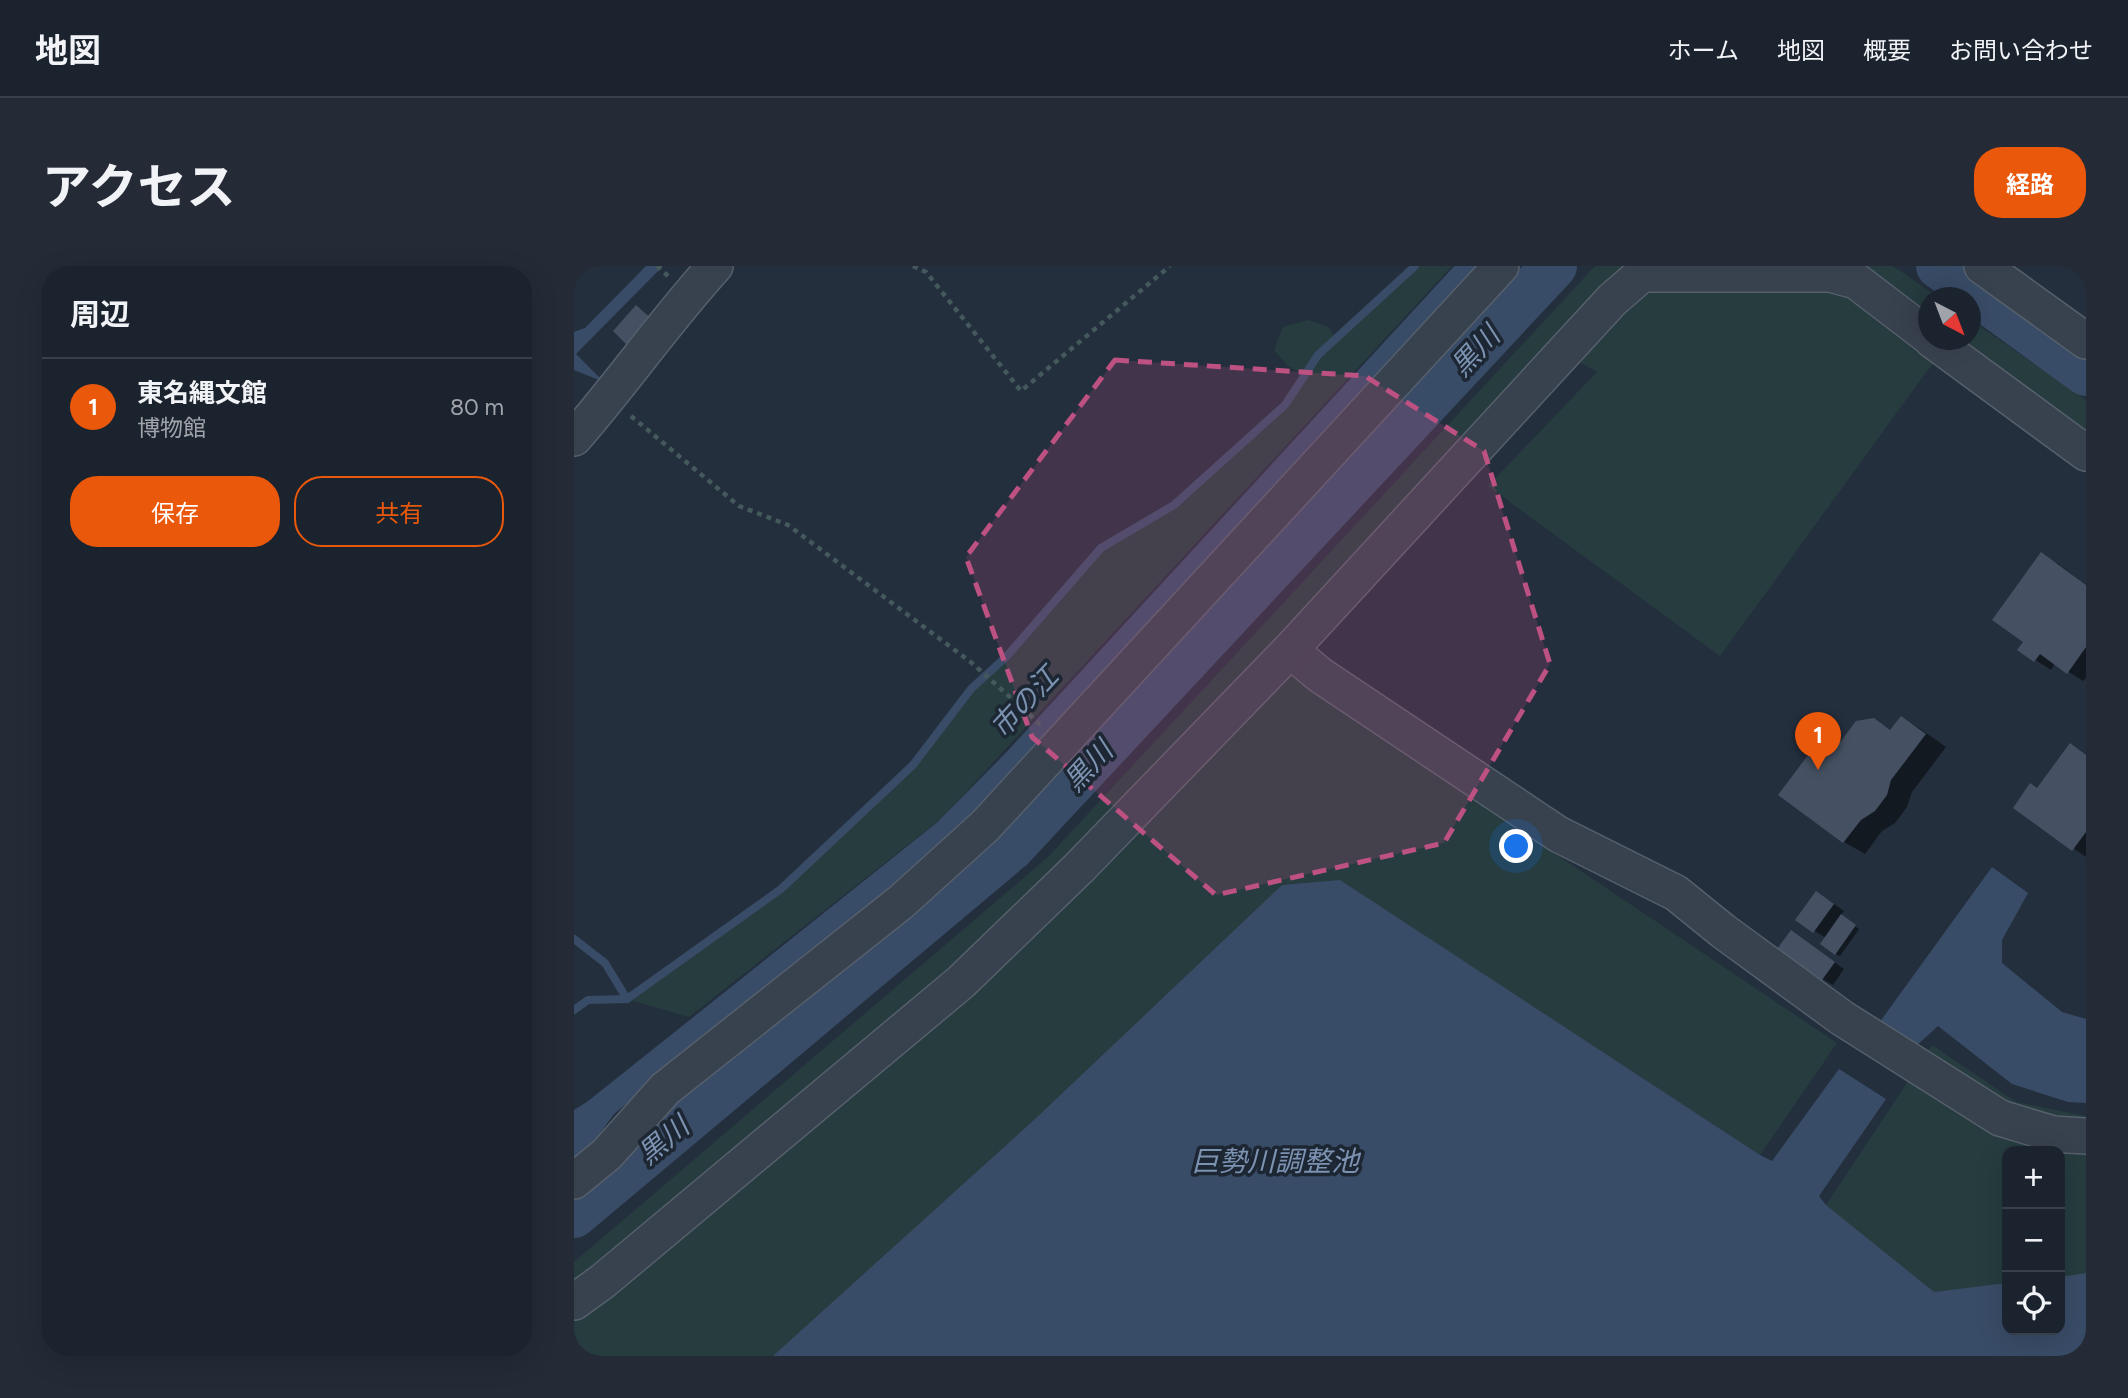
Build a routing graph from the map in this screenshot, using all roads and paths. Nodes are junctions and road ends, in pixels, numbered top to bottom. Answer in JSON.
{"nodes":[{"id":1,"x":657,"y":266,"type":"edge"},
{"id":2,"x":715,"y":266,"type":"edge"},
{"id":3,"x":913,"y":266,"type":"edge"},
{"id":4,"x":1170,"y":266,"type":"edge"},
{"id":5,"x":1501,"y":266,"type":"edge"},
{"id":6,"x":1982,"y":266,"type":"edge"},
{"id":7,"x":663,"y":273,"type":"dead end"},
{"id":8,"x":1918,"y":328,"type":"edge"},
{"id":9,"x":2086,"y":341,"type":"edge"},
{"id":10,"x":1945,"y":350,"type":"edge"},
{"id":11,"x":609,"y":398,"type":"junction"},
{"id":12,"x":574,"y":438,"type":"edge"},
{"id":13,"x":2086,"y":453,"type":"edge"},
{"id":14,"x":1290,"y":650,"type":"junction"},
{"id":15,"x":1031,"y":716,"type":"dead end"},
{"id":16,"x":2086,"y":1136,"type":"edge"},
{"id":17,"x":574,"y":1181,"type":"edge"},
{"id":18,"x":574,"y":1302,"type":"edge"}],
"edges":[{"from":1,"to":7,"type":"path"},
{"from":2,"to":11,"type":"street"},
{"from":3,"to":4,"type":"path"},
{"from":5,"to":17,"type":"street"},
{"from":6,"to":9,"type":"street"},
{"from":8,"to":14,"type":"street"},
{"from":10,"to":13,"type":"street"},
{"from":11,"to":12,"type":"street"},
{"from":11,"to":15,"type":"path"},
{"from":14,"to":16,"type":"street"},
{"from":14,"to":18,"type":"street"}]}
